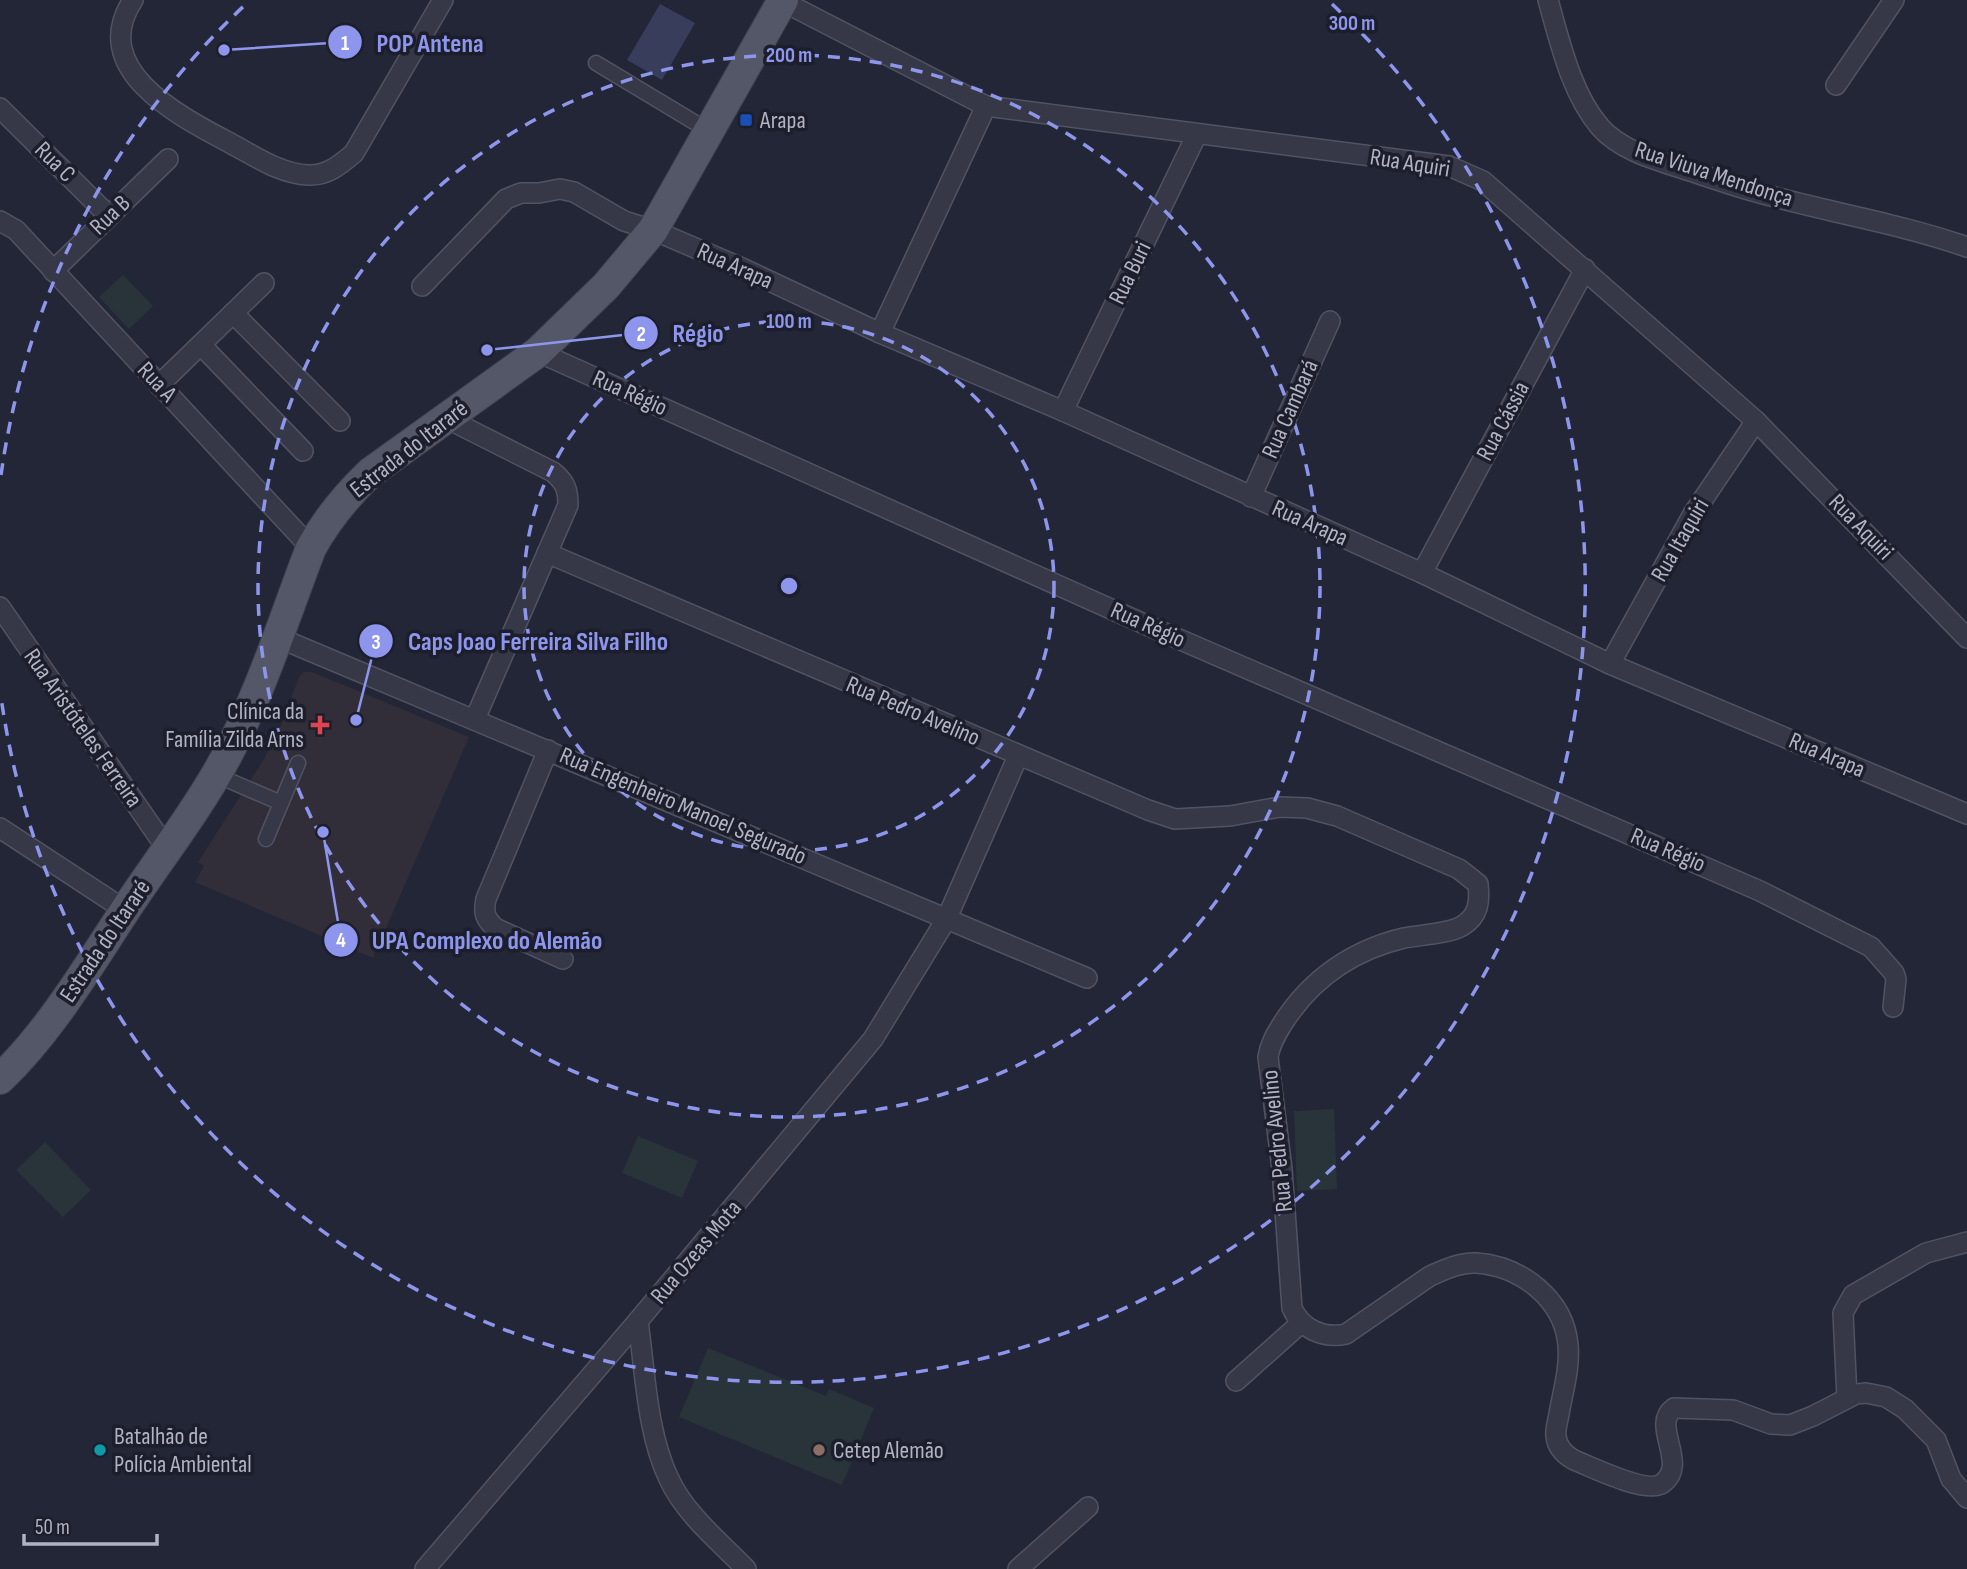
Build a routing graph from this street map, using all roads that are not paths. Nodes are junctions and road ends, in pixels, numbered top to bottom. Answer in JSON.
{"nodes":[{"id":1,"x":133,"y":0,"type":"edge"},
{"id":2,"x":443,"y":0,"type":"edge"},
{"id":3,"x":783,"y":0,"type":"edge"},
{"id":4,"x":1548,"y":0,"type":"edge"},
{"id":5,"x":1894,"y":0,"type":"edge"},
{"id":6,"x":596,"y":63,"type":"dead end"},
{"id":7,"x":1836,"y":85,"type":"dead end"},
{"id":8,"x":986,"y":106,"type":"junction"},
{"id":9,"x":0,"y":108,"type":"edge"},
{"id":10,"x":709,"y":131,"type":"junction"},
{"id":11,"x":1197,"y":134,"type":"junction"},
{"id":12,"x":168,"y":159,"type":"dead end"},
{"id":13,"x":109,"y":216,"type":"junction"},
{"id":14,"x":0,"y":221,"type":"edge"},
{"id":15,"x":653,"y":230,"type":"junction"},
{"id":16,"x":1967,"y":247,"type":"edge"},
{"id":17,"x":1585,"y":270,"type":"junction"},
{"id":18,"x":53,"y":271,"type":"junction"},
{"id":19,"x":264,"y":283,"type":"dead end"},
{"id":20,"x":422,"y":286,"type":"dead end"},
{"id":21,"x":233,"y":313,"type":"junction"},
{"id":22,"x":1330,"y":321,"type":"dead end"},
{"id":23,"x":880,"y":333,"type":"junction"},
{"id":24,"x":201,"y":345,"type":"junction"},
{"id":25,"x":538,"y":352,"type":"junction"},
{"id":26,"x":159,"y":385,"type":"junction"},
{"id":27,"x":1063,"y":411,"type":"junction"},
{"id":28,"x":446,"y":418,"type":"junction"},
{"id":29,"x":340,"y":421,"type":"dead end"},
{"id":30,"x":1756,"y":421,"type":"junction"},
{"id":31,"x":303,"y":451,"type":"dead end"},
{"id":32,"x":1251,"y":497,"type":"junction"},
{"id":33,"x":311,"y":548,"type":"junction"},
{"id":34,"x":547,"y":553,"type":"junction"},
{"id":35,"x":1422,"y":573,"type":"junction"},
{"id":36,"x":0,"y":607,"type":"edge"},
{"id":37,"x":277,"y":637,"type":"junction"},
{"id":38,"x":1967,"y":638,"type":"edge"},
{"id":39,"x":1610,"y":664,"type":"junction"},
{"id":40,"x":475,"y":719,"type":"junction"},
{"id":41,"x":548,"y":750,"type":"junction"},
{"id":42,"x":1018,"y":756,"type":"junction"},
{"id":43,"x":298,"y":763,"type":"dead end"},
{"id":44,"x":216,"y":775,"type":"junction"},
{"id":45,"x":281,"y":803,"type":"junction"},
{"id":46,"x":1967,"y":814,"type":"edge"},
{"id":47,"x":0,"y":828,"type":"edge"},
{"id":48,"x":266,"y":839,"type":"dead end"},
{"id":49,"x":167,"y":849,"type":"junction"},
{"id":50,"x":125,"y":910,"type":"junction"},
{"id":51,"x":947,"y":918,"type":"junction"},
{"id":52,"x":563,"y":959,"type":"dead end"},
{"id":53,"x":1087,"y":978,"type":"dead end"},
{"id":54,"x":1894,"y":1007,"type":"dead end"},
{"id":55,"x":0,"y":1079,"type":"edge"},
{"id":56,"x":1967,"y":1242,"type":"edge"},
{"id":57,"x":638,"y":1321,"type":"junction"},
{"id":58,"x":1301,"y":1322,"type":"junction"},
{"id":59,"x":1236,"y":1381,"type":"dead end"},
{"id":60,"x":1847,"y":1398,"type":"junction"},
{"id":61,"x":1967,"y":1496,"type":"edge"},
{"id":62,"x":1088,"y":1507,"type":"dead end"},
{"id":63,"x":425,"y":1569,"type":"edge"},
{"id":64,"x":746,"y":1569,"type":"edge"},
{"id":65,"x":1018,"y":1569,"type":"edge"}],
"edges":[{"from":1,"to":2,"type":"street"},
{"from":3,"to":8,"type":"street","name":"Rua Aquiri"},
{"from":3,"to":10,"type":"main road","name":"Estrada do Itararé"},
{"from":4,"to":16,"type":"street","name":"Rua Viuva Mendonça"},
{"from":5,"to":7,"type":"street"},
{"from":6,"to":10,"type":"street"},
{"from":8,"to":11,"type":"street","name":"Rua Aquiri"},
{"from":8,"to":23,"type":"street"},
{"from":9,"to":13,"type":"street","name":"Rua C"},
{"from":10,"to":15,"type":"main road","name":"Estrada do Itararé"},
{"from":11,"to":17,"type":"street","name":"Rua Aquiri"},
{"from":11,"to":27,"type":"street","name":"Rua Buri"},
{"from":12,"to":13,"type":"street","name":"Rua B"},
{"from":13,"to":18,"type":"street","name":"Rua B"},
{"from":14,"to":18,"type":"street","name":"Rua A"},
{"from":15,"to":20,"type":"street","name":"Rua Arapa"},
{"from":15,"to":23,"type":"street","name":"Rua Arapa"},
{"from":15,"to":25,"type":"main road","name":"Estrada do Itararé"},
{"from":17,"to":30,"type":"street","name":"Rua Aquiri"},
{"from":17,"to":35,"type":"street","name":"Rua Cássia"},
{"from":18,"to":26,"type":"street","name":"Rua A"},
{"from":19,"to":21,"type":"street"},
{"from":21,"to":24,"type":"street"},
{"from":21,"to":29,"type":"street"},
{"from":22,"to":32,"type":"street","name":"Rua Cambará"},
{"from":23,"to":27,"type":"street","name":"Rua Arapa"},
{"from":24,"to":26,"type":"street"},
{"from":24,"to":31,"type":"street"},
{"from":25,"to":28,"type":"main road","name":"Estrada do Itararé"},
{"from":25,"to":54,"type":"street","name":"Rua Régio"},
{"from":26,"to":33,"type":"street","name":"Rua A"},
{"from":27,"to":32,"type":"street","name":"Rua Arapa"},
{"from":28,"to":33,"type":"main road","name":"Estrada do Itararé"},
{"from":28,"to":34,"type":"street"},
{"from":30,"to":38,"type":"street","name":"Rua Aquiri"},
{"from":30,"to":39,"type":"street","name":"Rua Itaquiri"},
{"from":32,"to":35,"type":"street","name":"Rua Arapa"},
{"from":33,"to":37,"type":"main road","name":"Estrada do Itararé"},
{"from":34,"to":40,"type":"street"},
{"from":34,"to":42,"type":"street","name":"Rua Pedro Avelino"},
{"from":35,"to":39,"type":"street","name":"Rua Arapa"},
{"from":36,"to":49,"type":"street","name":"Rua Aristóteles Ferreira"},
{"from":37,"to":40,"type":"street","name":"Rua Engenheiro Manoel Segurado"},
{"from":37,"to":44,"type":"main road","name":"Estrada do Itararé"},
{"from":39,"to":46,"type":"street","name":"Rua Arapa"},
{"from":40,"to":41,"type":"street","name":"Rua Engenheiro Manoel Segurado"},
{"from":41,"to":51,"type":"street","name":"Rua Engenheiro Manoel Segurado"},
{"from":41,"to":52,"type":"street"},
{"from":42,"to":51,"type":"street","name":"Rua Ozeas Mota"},
{"from":42,"to":58,"type":"street","name":"Rua Pedro Avelino"},
{"from":43,"to":45,"type":"street"},
{"from":44,"to":45,"type":"street"},
{"from":44,"to":49,"type":"main road","name":"Estrada do Itararé"},
{"from":45,"to":48,"type":"street"},
{"from":47,"to":50,"type":"street"},
{"from":49,"to":50,"type":"main road","name":"Estrada do Itararé"},
{"from":50,"to":55,"type":"main road","name":"Estrada do Itararé"},
{"from":51,"to":53,"type":"street","name":"Rua Engenheiro Manoel Segurado"},
{"from":51,"to":57,"type":"street","name":"Rua Ozeas Mota"},
{"from":56,"to":60,"type":"street"},
{"from":57,"to":63,"type":"street","name":"Rua Ozeas Mota"},
{"from":57,"to":64,"type":"street"},
{"from":58,"to":59,"type":"street"},
{"from":58,"to":60,"type":"street"},
{"from":60,"to":61,"type":"street"},
{"from":62,"to":65,"type":"street"}]}
